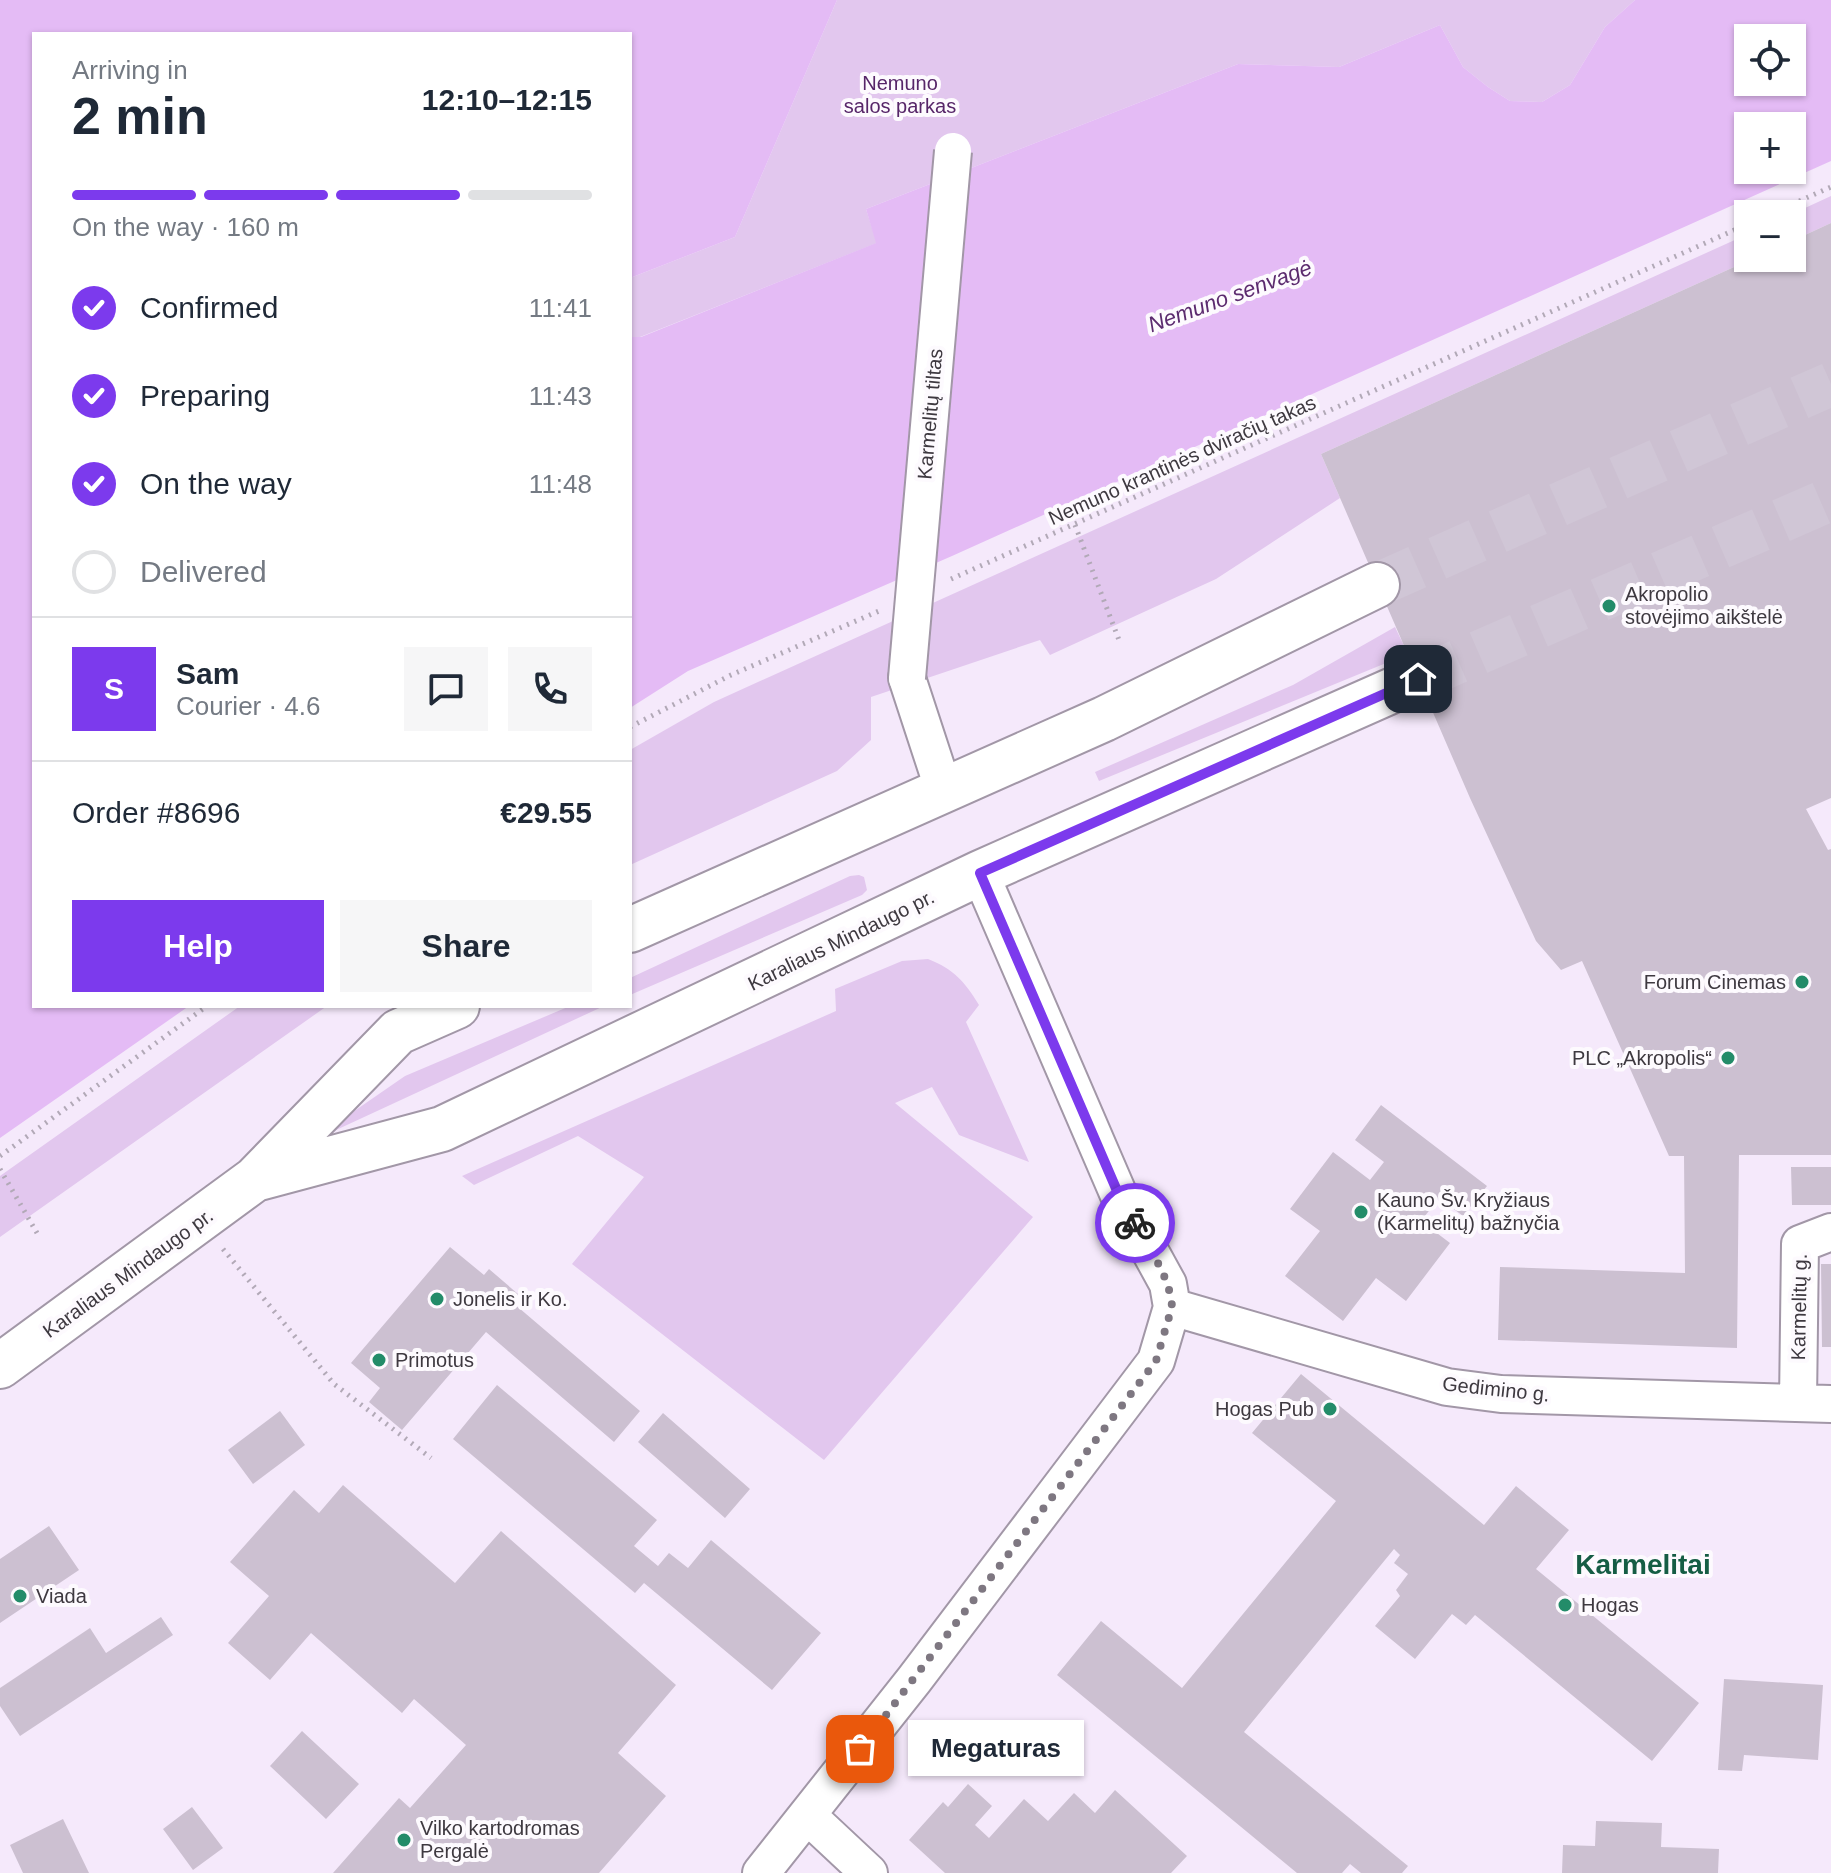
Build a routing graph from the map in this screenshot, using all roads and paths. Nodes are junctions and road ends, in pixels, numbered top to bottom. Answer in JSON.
{"nodes":[{"id":1,"x":953,"y":151,"type":"dead end"},
{"id":2,"x":1831,"y":187,"type":"edge"},
{"id":3,"x":1802,"y":200,"type":"edge"},
{"id":4,"x":1734,"y":230,"type":"edge"},
{"id":5,"x":1075,"y":525,"type":"junction"},
{"id":6,"x":946,"y":582,"type":"dead end"},
{"id":7,"x":1377,"y":585,"type":"tunnel mouth"},
{"id":8,"x":888,"y":607,"type":"dead end"},
{"id":9,"x":1119,"y":640,"type":"dead end"},
{"id":10,"x":1418,"y":679,"type":"tunnel mouth"},
{"id":11,"x":632,"y":726,"type":"edge"},
{"id":12,"x":944,"y":791,"type":"junction"},
{"id":13,"x":980,"y":873,"type":"junction"},
{"id":14,"x":632,"y":929,"type":"edge"},
{"id":15,"x":204,"y":1008,"type":"edge"},
{"id":16,"x":452,"y":1008,"type":"edge"},
{"id":17,"x":0,"y":1156,"type":"edge"},
{"id":18,"x":0,"y":1169,"type":"edge"},
{"id":19,"x":255,"y":1179,"type":"junction"},
{"id":20,"x":200,"y":1220,"type":"junction"},
{"id":21,"x":1831,"y":1232,"type":"edge"},
{"id":22,"x":37,"y":1233,"type":"dead end"},
{"id":23,"x":1172,"y":1307,"type":"junction"},
{"id":24,"x":0,"y":1366,"type":"edge"},
{"id":25,"x":1814,"y":1403,"type":"edge"},
{"id":26,"x":431,"y":1458,"type":"dead end"},
{"id":27,"x":807,"y":1815,"type":"junction"},
{"id":28,"x":761,"y":1873,"type":"edge"},
{"id":29,"x":869,"y":1873,"type":"edge"}],
"edges":[{"from":1,"to":12,"type":"street","name":"Karmelitų tiltas","bridge":true},
{"from":2,"to":3,"type":"path"},
{"from":4,"to":5,"type":"path","name":"Nemuno krantinės dviračių takas"},
{"from":5,"to":6,"type":"path","name":"Nemuno krantinės dviračių takas"},
{"from":5,"to":9,"type":"path"},
{"from":7,"to":12,"type":"main road"},
{"from":8,"to":11,"type":"path"},
{"from":10,"to":13,"type":"main road","name":"Karaliaus Mindaugo pr."},
{"from":12,"to":14,"type":"main road"},
{"from":13,"to":19,"type":"main road","name":"Karaliaus Mindaugo pr."},
{"from":13,"to":23,"type":"street"},
{"from":15,"to":17,"type":"path"},
{"from":16,"to":19,"type":"main road","name":"Karaliaus Mindaugo pr."},
{"from":18,"to":22,"type":"path"},
{"from":19,"to":20,"type":"main road","name":"Karaliaus Mindaugo pr."},
{"from":20,"to":24,"type":"main road","name":"Karaliaus Mindaugo pr."},
{"from":20,"to":26,"type":"path"},
{"from":21,"to":25,"type":"street","name":"Karmelitų g."},
{"from":23,"to":25,"type":"street","name":"Gedimino g."},
{"from":23,"to":27,"type":"street"},
{"from":27,"to":28,"type":"street"},
{"from":27,"to":29,"type":"street"}]}
